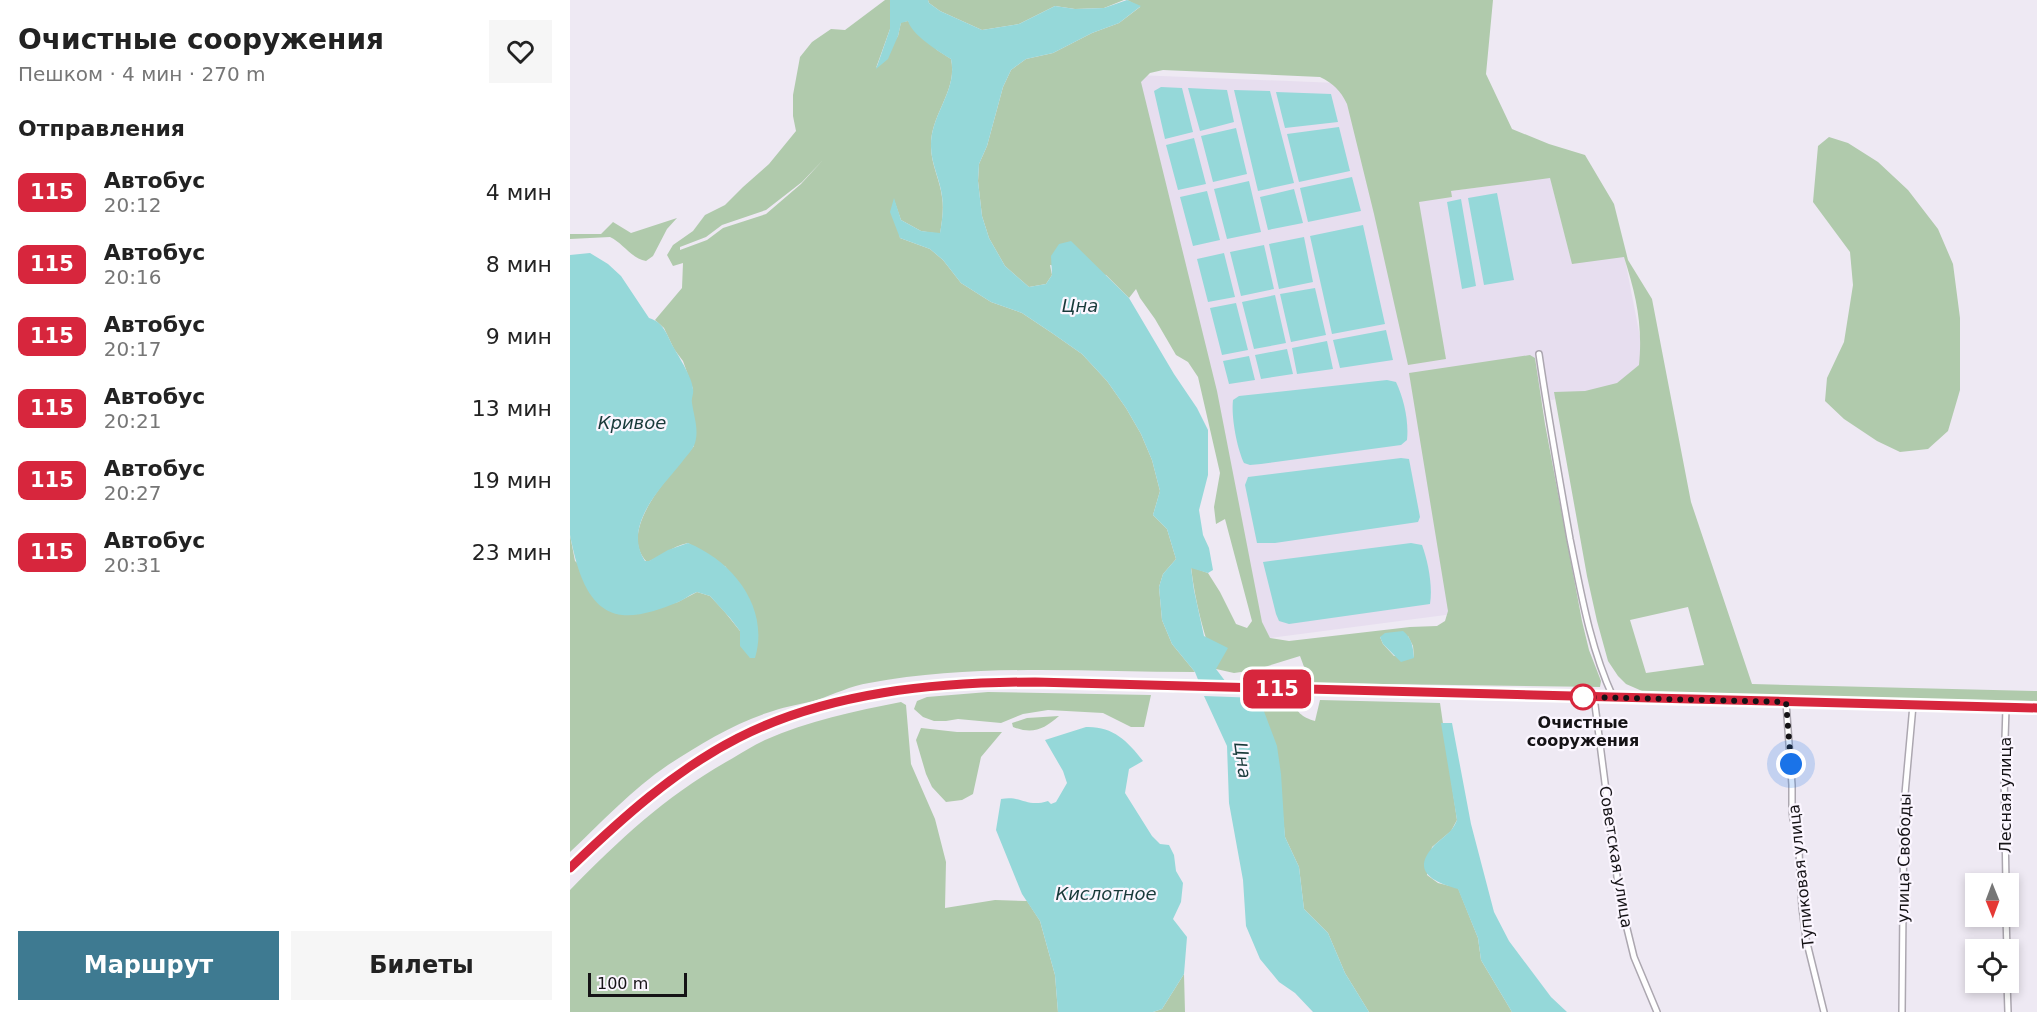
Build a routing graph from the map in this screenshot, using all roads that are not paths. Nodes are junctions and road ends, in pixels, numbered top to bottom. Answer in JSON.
{"nodes":[{"id":1,"x":1539,"y":354,"type":"dead end"},
{"id":2,"x":1594,"y":697,"type":"junction"},
{"id":3,"x":1613,"y":697,"type":"junction"},
{"id":4,"x":1786,"y":702,"type":"junction"},
{"id":5,"x":1913,"y":705,"type":"junction"},
{"id":6,"x":2006,"y":708,"type":"junction"},
{"id":7,"x":2037,"y":708,"type":"edge"},
{"id":8,"x":570,"y":868,"type":"edge"},
{"id":9,"x":2006,"y":873,"type":"edge"},
{"id":10,"x":2007,"y":993,"type":"edge"},
{"id":11,"x":1657,"y":1012,"type":"edge"},
{"id":12,"x":1824,"y":1012,"type":"edge"},
{"id":13,"x":1902,"y":1012,"type":"edge"},
{"id":14,"x":2008,"y":1012,"type":"edge"}],
"edges":[{"from":1,"to":3,"type":"street"},
{"from":2,"to":3,"type":"main road"},
{"from":2,"to":8,"type":"main road"},
{"from":2,"to":11,"type":"street","name":"Советская улица"},
{"from":3,"to":4,"type":"main road"},
{"from":4,"to":5,"type":"main road"},
{"from":4,"to":12,"type":"street","name":"Тупиковая улица"},
{"from":5,"to":6,"type":"main road"},
{"from":5,"to":13,"type":"street","name":"улица Свободы"},
{"from":6,"to":7,"type":"main road"},
{"from":6,"to":9,"type":"street","name":"Лесная улица"},
{"from":10,"to":14,"type":"street"}]}
